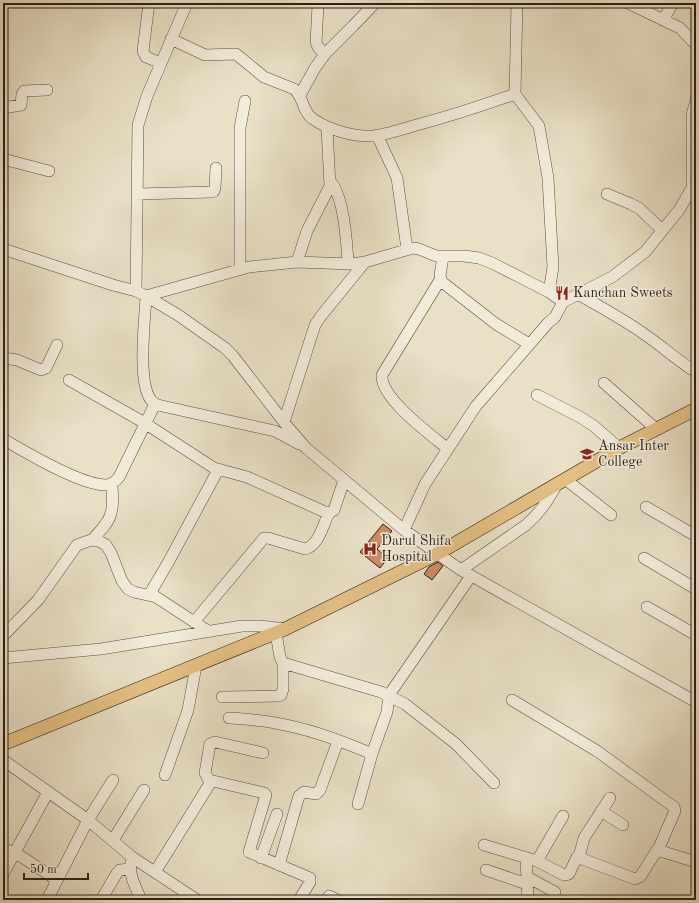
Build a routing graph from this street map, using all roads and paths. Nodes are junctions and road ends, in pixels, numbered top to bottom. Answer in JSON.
{"nodes":[{"id":1,"x":149,"y":3,"type":"edge"},
{"id":2,"x":187,"y":3,"type":"edge"},
{"id":3,"x":375,"y":3,"type":"edge"},
{"id":4,"x":517,"y":3,"type":"edge"},
{"id":5,"x":628,"y":3,"type":"edge"},
{"id":6,"x":673,"y":3,"type":"edge"},
{"id":7,"x":318,"y":6,"type":"dead end"},
{"id":8,"x":663,"y":20,"type":"junction"},
{"id":9,"x":171,"y":39,"type":"junction"},
{"id":10,"x":696,"y":45,"type":"edge"},
{"id":11,"x":325,"y":54,"type":"junction"},
{"id":12,"x":161,"y":63,"type":"junction"},
{"id":13,"x":47,"y":90,"type":"dead end"},
{"id":14,"x":515,"y":94,"type":"junction"},
{"id":15,"x":300,"y":95,"type":"junction"},
{"id":16,"x":696,"y":100,"type":"edge"},
{"id":17,"x":245,"y":101,"type":"dead end"},
{"id":18,"x":3,"y":108,"type":"edge"},
{"id":19,"x":327,"y":128,"type":"junction"},
{"id":20,"x":377,"y":135,"type":"junction"},
{"id":21,"x":3,"y":159,"type":"edge"},
{"id":22,"x":216,"y":168,"type":"dead end"},
{"id":23,"x":49,"y":171,"type":"dead end"},
{"id":24,"x":696,"y":177,"type":"edge"},
{"id":25,"x":330,"y":181,"type":"junction"},
{"id":26,"x":694,"y":189,"type":"edge"},
{"id":27,"x":137,"y":194,"type":"junction"},
{"id":28,"x":607,"y":194,"type":"dead end"},
{"id":29,"x":662,"y":230,"type":"junction"},
{"id":30,"x":3,"y":248,"type":"edge"},
{"id":31,"x":408,"y":249,"type":"junction"},
{"id":32,"x":443,"y":257,"type":"junction"},
{"id":33,"x":297,"y":262,"type":"junction"},
{"id":34,"x":365,"y":262,"type":"junction"},
{"id":35,"x":348,"y":263,"type":"junction"},
{"id":36,"x":240,"y":269,"type":"junction"},
{"id":37,"x":440,"y":280,"type":"junction"},
{"id":38,"x":136,"y":291,"type":"junction"},
{"id":39,"x":549,"y":292,"type":"junction"},
{"id":40,"x":578,"y":294,"type":"junction"},
{"id":41,"x":146,"y":296,"type":"junction"},
{"id":42,"x":563,"y":302,"type":"junction"},
{"id":43,"x":529,"y":344,"type":"junction"},
{"id":44,"x":57,"y":345,"type":"dead end"},
{"id":45,"x":3,"y":358,"type":"edge"},
{"id":46,"x":696,"y":372,"type":"edge"},
{"id":47,"x":69,"y":380,"type":"dead end"},
{"id":48,"x":604,"y":383,"type":"dead end"},
{"id":49,"x":537,"y":395,"type":"dead end"},
{"id":50,"x":156,"y":404,"type":"junction"},
{"id":51,"x":696,"y":409,"type":"edge"},
{"id":52,"x":284,"y":422,"type":"junction"},
{"id":53,"x":146,"y":424,"type":"junction"},
{"id":54,"x":656,"y":429,"type":"junction"},
{"id":55,"x":3,"y":439,"type":"edge"},
{"id":56,"x":306,"y":448,"type":"junction"},
{"id":57,"x":618,"y":448,"type":"junction"},
{"id":58,"x":448,"y":449,"type":"junction"},
{"id":59,"x":218,"y":470,"type":"junction"},
{"id":60,"x":344,"y":480,"type":"junction"},
{"id":61,"x":561,"y":482,"type":"junction"},
{"id":62,"x":112,"y":484,"type":"junction"},
{"id":63,"x":646,"y":507,"type":"dead end"},
{"id":64,"x":328,"y":513,"type":"junction"},
{"id":65,"x":611,"y":515,"type":"dead end"},
{"id":66,"x":404,"y":530,"type":"junction"},
{"id":67,"x":696,"y":536,"type":"edge"},
{"id":68,"x":92,"y":540,"type":"junction"},
{"id":69,"x":437,"y":554,"type":"junction"},
{"id":70,"x":644,"y":558,"type":"dead end"},
{"id":71,"x":466,"y":573,"type":"junction"},
{"id":72,"x":696,"y":589,"type":"edge"},
{"id":73,"x":156,"y":597,"type":"junction"},
{"id":74,"x":648,"y":607,"type":"dead end"},
{"id":75,"x":194,"y":622,"type":"junction"},
{"id":76,"x":208,"y":631,"type":"junction"},
{"id":77,"x":281,"y":631,"type":"junction"},
{"id":78,"x":696,"y":635,"type":"edge"},
{"id":79,"x":3,"y":636,"type":"edge"},
{"id":80,"x":3,"y":658,"type":"edge"},
{"id":81,"x":283,"y":663,"type":"junction"},
{"id":82,"x":196,"y":666,"type":"junction"},
{"id":83,"x":389,"y":695,"type":"junction"},
{"id":84,"x":222,"y":697,"type":"dead end"},
{"id":85,"x":512,"y":700,"type":"dead end"},
{"id":86,"x":696,"y":702,"type":"edge"},
{"id":87,"x":229,"y":718,"type":"dead end"},
{"id":88,"x":338,"y":740,"type":"junction"},
{"id":89,"x":3,"y":744,"type":"edge"},
{"id":90,"x":263,"y":753,"type":"dead end"},
{"id":91,"x":372,"y":754,"type":"junction"},
{"id":92,"x":3,"y":760,"type":"edge"},
{"id":93,"x":165,"y":775,"type":"dead end"},
{"id":94,"x":114,"y":780,"type":"dead end"},
{"id":95,"x":210,"y":780,"type":"junction"},
{"id":96,"x":494,"y":783,"type":"dead end"},
{"id":97,"x":144,"y":790,"type":"dead end"},
{"id":98,"x":48,"y":792,"type":"junction"},
{"id":99,"x":610,"y":798,"type":"dead end"},
{"id":100,"x":358,"y":804,"type":"dead end"},
{"id":101,"x":601,"y":812,"type":"junction"},
{"id":102,"x":277,"y":814,"type":"dead end"},
{"id":103,"x":563,"y":816,"type":"dead end"},
{"id":104,"x":88,"y":820,"type":"junction"},
{"id":105,"x":623,"y":825,"type":"dead end"},
{"id":106,"x":112,"y":840,"type":"junction"},
{"id":107,"x":484,"y":845,"type":"dead end"},
{"id":108,"x":3,"y":848,"type":"edge"},
{"id":109,"x":658,"y":850,"type":"junction"},
{"id":110,"x":14,"y":853,"type":"junction"},
{"id":111,"x":132,"y":857,"type":"junction"},
{"id":112,"x":579,"y":857,"type":"junction"},
{"id":113,"x":262,"y":858,"type":"junction"},
{"id":114,"x":531,"y":859,"type":"junction"},
{"id":115,"x":696,"y":862,"type":"edge"},
{"id":116,"x":279,"y":865,"type":"junction"},
{"id":117,"x":130,"y":869,"type":"junction"},
{"id":118,"x":486,"y":870,"type":"dead end"},
{"id":119,"x":156,"y":872,"type":"junction"},
{"id":120,"x":3,"y":874,"type":"edge"},
{"id":121,"x":57,"y":880,"type":"junction"},
{"id":122,"x":527,"y":881,"type":"junction"},
{"id":123,"x":555,"y":892,"type":"dead end"},
{"id":124,"x":46,"y":900,"type":"edge"},
{"id":125,"x":101,"y":900,"type":"edge"},
{"id":126,"x":141,"y":900,"type":"edge"},
{"id":127,"x":197,"y":900,"type":"edge"},
{"id":128,"x":299,"y":900,"type":"edge"},
{"id":129,"x":326,"y":900,"type":"edge"},
{"id":130,"x":338,"y":900,"type":"edge"},
{"id":131,"x":528,"y":900,"type":"edge"}],
"edges":[{"from":1,"to":12,"type":"street"},
{"from":2,"to":9,"type":"street"},
{"from":3,"to":11,"type":"street"},
{"from":4,"to":14,"type":"street"},
{"from":5,"to":8,"type":"street"},
{"from":6,"to":8,"type":"street"},
{"from":7,"to":11,"type":"street"},
{"from":8,"to":10,"type":"street"},
{"from":9,"to":12,"type":"street"},
{"from":9,"to":15,"type":"street"},
{"from":11,"to":15,"type":"street"},
{"from":12,"to":27,"type":"street"},
{"from":13,"to":18,"type":"street"},
{"from":14,"to":20,"type":"street"},
{"from":14,"to":39,"type":"street"},
{"from":15,"to":19,"type":"street"},
{"from":16,"to":26,"type":"street"},
{"from":17,"to":36,"type":"street"},
{"from":19,"to":20,"type":"street"},
{"from":19,"to":25,"type":"street"},
{"from":20,"to":31,"type":"street"},
{"from":21,"to":23,"type":"street"},
{"from":22,"to":27,"type":"street"},
{"from":24,"to":26,"type":"street"},
{"from":25,"to":33,"type":"street"},
{"from":25,"to":35,"type":"street"},
{"from":26,"to":29,"type":"street"},
{"from":27,"to":38,"type":"street"},
{"from":28,"to":29,"type":"street"},
{"from":29,"to":40,"type":"street"},
{"from":30,"to":38,"type":"street"},
{"from":31,"to":32,"type":"street"},
{"from":31,"to":34,"type":"street"},
{"from":32,"to":37,"type":"street"},
{"from":32,"to":39,"type":"street"},
{"from":33,"to":35,"type":"street"},
{"from":33,"to":36,"type":"street"},
{"from":34,"to":35,"type":"street"},
{"from":34,"to":52,"type":"street"},
{"from":36,"to":41,"type":"street"},
{"from":37,"to":43,"type":"street"},
{"from":37,"to":58,"type":"street"},
{"from":38,"to":41,"type":"street"},
{"from":39,"to":42,"type":"street"},
{"from":40,"to":42,"type":"street"},
{"from":40,"to":46,"type":"street"},
{"from":41,"to":50,"type":"street"},
{"from":41,"to":52,"type":"street"},
{"from":42,"to":43,"type":"street"},
{"from":43,"to":58,"type":"street"},
{"from":44,"to":45,"type":"street"},
{"from":47,"to":53,"type":"street"},
{"from":48,"to":54,"type":"street"},
{"from":49,"to":57,"type":"street"},
{"from":50,"to":53,"type":"street"},
{"from":50,"to":56,"type":"street"},
{"from":51,"to":54,"type":"main road"},
{"from":52,"to":56,"type":"street"},
{"from":53,"to":59,"type":"street"},
{"from":53,"to":62,"type":"street"},
{"from":54,"to":57,"type":"main road"},
{"from":55,"to":62,"type":"street"},
{"from":56,"to":60,"type":"street"},
{"from":57,"to":61,"type":"main road"},
{"from":58,"to":66,"type":"street"},
{"from":59,"to":64,"type":"street"},
{"from":59,"to":73,"type":"street"},
{"from":60,"to":64,"type":"street"},
{"from":60,"to":66,"type":"street"},
{"from":61,"to":65,"type":"street"},
{"from":61,"to":69,"type":"main road"},
{"from":61,"to":71,"type":"street"},
{"from":62,"to":68,"type":"street"},
{"from":63,"to":67,"type":"street"},
{"from":64,"to":75,"type":"street"},
{"from":66,"to":69,"type":"street"},
{"from":68,"to":73,"type":"street"},
{"from":68,"to":79,"type":"street"},
{"from":69,"to":71,"type":"street"},
{"from":69,"to":77,"type":"main road"},
{"from":70,"to":72,"type":"street"},
{"from":71,"to":83,"type":"street"},
{"from":71,"to":86,"type":"street"},
{"from":73,"to":75,"type":"street"},
{"from":74,"to":78,"type":"street"},
{"from":75,"to":76,"type":"street"},
{"from":76,"to":77,"type":"street"},
{"from":76,"to":80,"type":"street"},
{"from":77,"to":81,"type":"street"},
{"from":77,"to":82,"type":"main road"},
{"from":81,"to":83,"type":"street"},
{"from":81,"to":84,"type":"street"},
{"from":82,"to":89,"type":"main road"},
{"from":82,"to":93,"type":"street"},
{"from":83,"to":91,"type":"street"},
{"from":83,"to":96,"type":"street"},
{"from":85,"to":109,"type":"street"},
{"from":87,"to":88,"type":"street"},
{"from":88,"to":91,"type":"street"},
{"from":88,"to":116,"type":"street"},
{"from":90,"to":95,"type":"street"},
{"from":91,"to":100,"type":"street"},
{"from":92,"to":98,"type":"street"},
{"from":94,"to":104,"type":"street"},
{"from":95,"to":113,"type":"street"},
{"from":95,"to":119,"type":"street"},
{"from":97,"to":106,"type":"street"},
{"from":98,"to":104,"type":"street"},
{"from":98,"to":110,"type":"street"},
{"from":99,"to":101,"type":"street"},
{"from":101,"to":105,"type":"street"},
{"from":101,"to":112,"type":"street"},
{"from":102,"to":113,"type":"street"},
{"from":103,"to":114,"type":"street"},
{"from":104,"to":106,"type":"street"},
{"from":104,"to":121,"type":"street"},
{"from":106,"to":111,"type":"street"},
{"from":107,"to":114,"type":"street"},
{"from":108,"to":110,"type":"street"},
{"from":109,"to":112,"type":"street"},
{"from":109,"to":115,"type":"street"},
{"from":110,"to":120,"type":"street"},
{"from":110,"to":121,"type":"street"},
{"from":111,"to":117,"type":"street"},
{"from":111,"to":119,"type":"street"},
{"from":112,"to":114,"type":"street"},
{"from":113,"to":116,"type":"street"},
{"from":114,"to":122,"type":"street"},
{"from":116,"to":128,"type":"street"},
{"from":117,"to":125,"type":"street"},
{"from":117,"to":126,"type":"street"},
{"from":118,"to":122,"type":"street"},
{"from":119,"to":127,"type":"street"},
{"from":121,"to":124,"type":"street"},
{"from":122,"to":123,"type":"street"},
{"from":122,"to":131,"type":"street"},
{"from":129,"to":130,"type":"street"}]}
